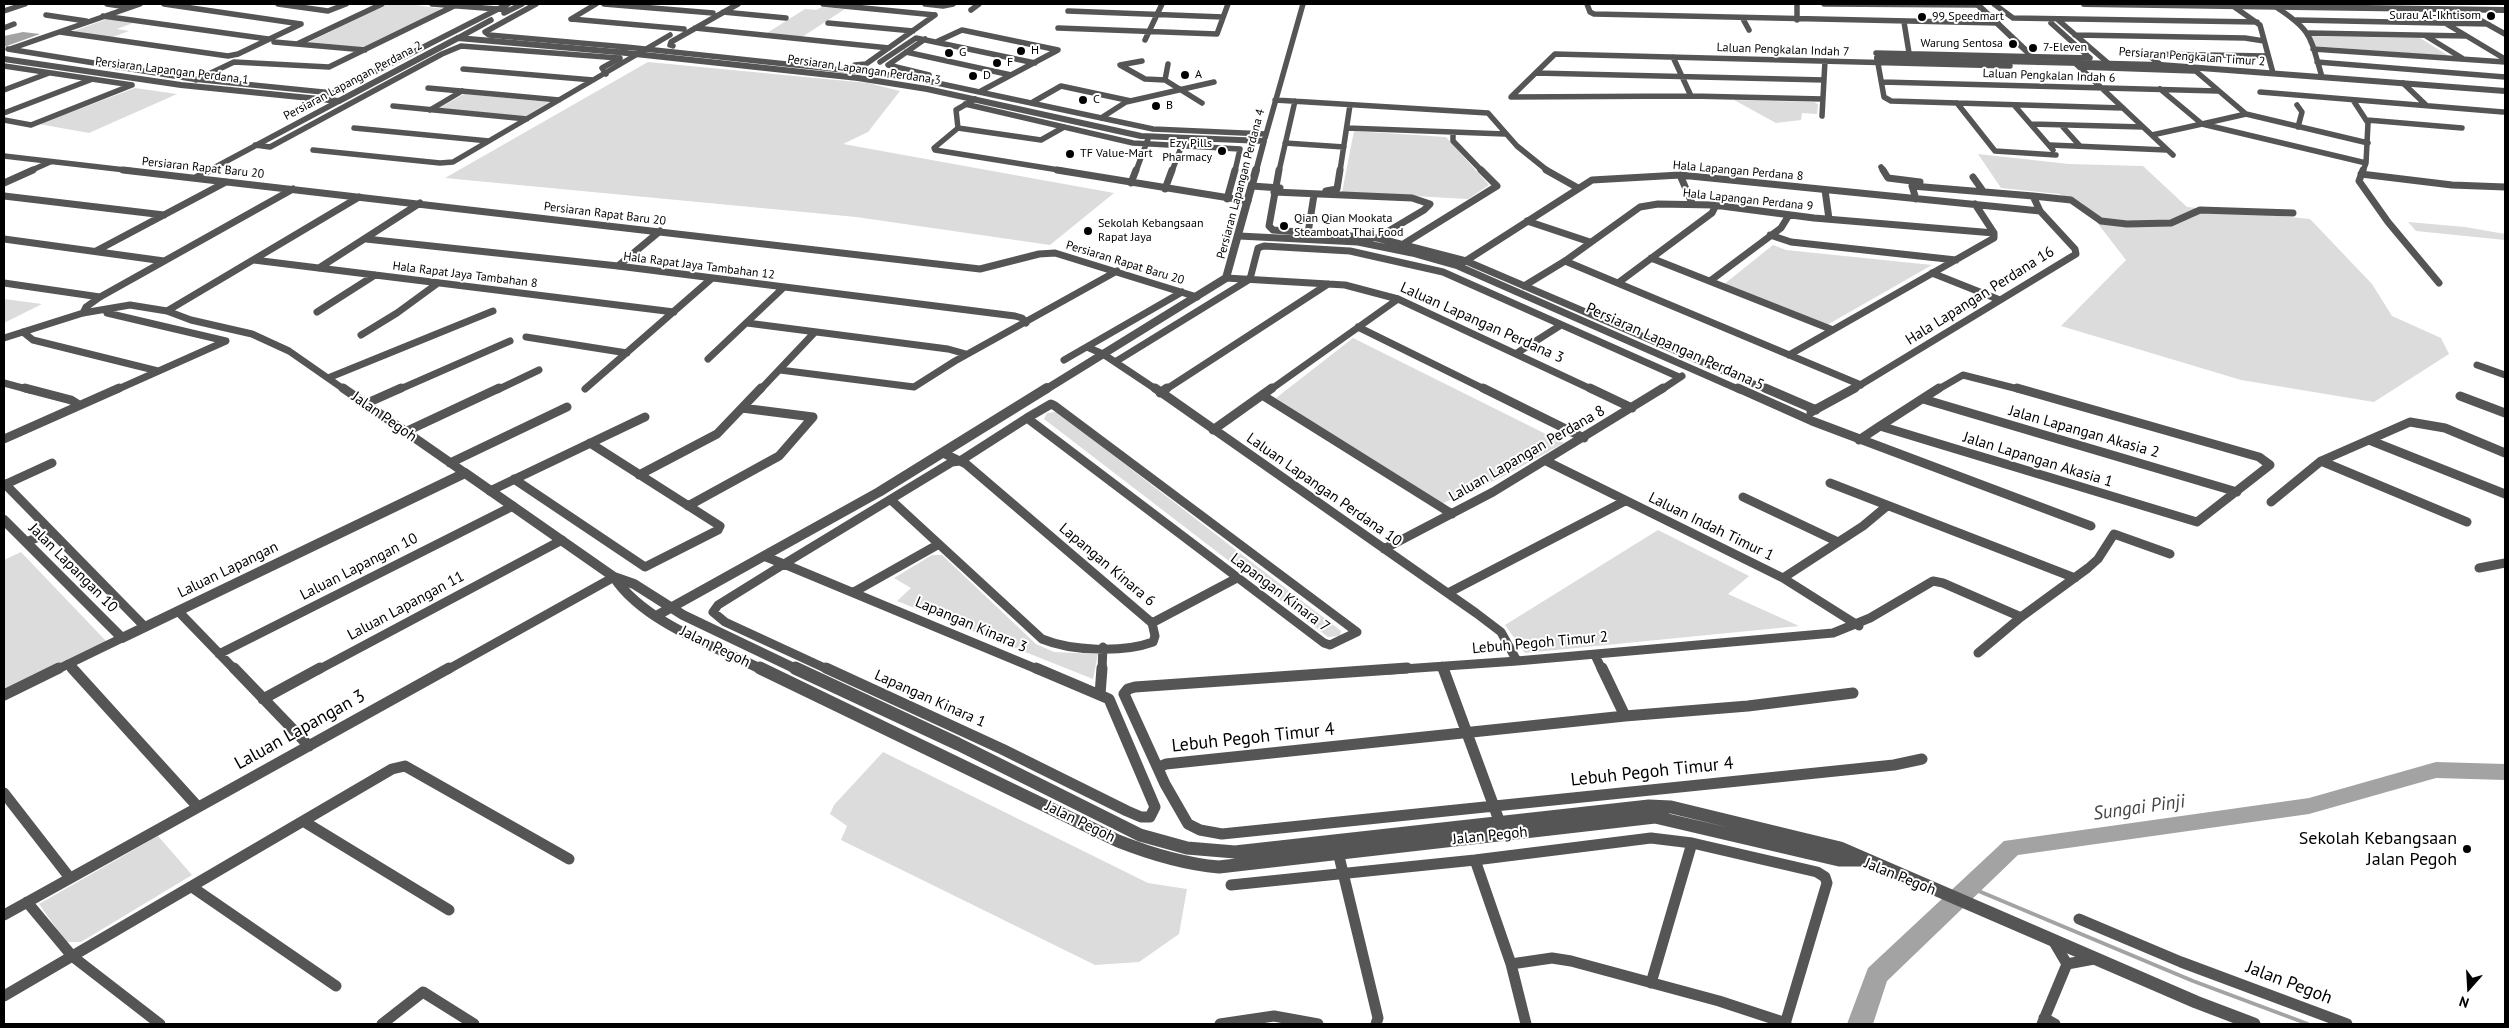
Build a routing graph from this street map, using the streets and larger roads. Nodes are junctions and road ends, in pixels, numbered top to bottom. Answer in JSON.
{"nodes":[{"id":1,"x":25,"y":4,"type":"edge"},
{"id":2,"x":107,"y":4,"type":"edge"},
{"id":3,"x":140,"y":4,"type":"edge"},
{"id":4,"x":164,"y":4,"type":"edge"},
{"id":5,"x":278,"y":4,"type":"edge"},
{"id":6,"x":346,"y":4,"type":"edge"},
{"id":7,"x":382,"y":4,"type":"edge"},
{"id":8,"x":432,"y":4,"type":"edge"},
{"id":9,"x":508,"y":4,"type":"edge"},
{"id":10,"x":522,"y":4,"type":"edge"},
{"id":11,"x":536,"y":4,"type":"edge"},
{"id":12,"x":596,"y":4,"type":"edge"},
{"id":13,"x":604,"y":4,"type":"edge"},
{"id":14,"x":729,"y":4,"type":"edge"},
{"id":15,"x":738,"y":4,"type":"edge"},
{"id":16,"x":823,"y":4,"type":"edge"},
{"id":17,"x":925,"y":4,"type":"edge"},
{"id":18,"x":954,"y":4,"type":"edge"},
{"id":19,"x":979,"y":4,"type":"edge"},
{"id":20,"x":1162,"y":4,"type":"edge"},
{"id":21,"x":1228,"y":4,"type":"edge"},
{"id":22,"x":1303,"y":4,"type":"edge"},
{"id":23,"x":1586,"y":4,"type":"edge"},
{"id":24,"x":1797,"y":4,"type":"edge"},
{"id":25,"x":1824,"y":4,"type":"edge"},
{"id":26,"x":1994,"y":4,"type":"edge"},
{"id":27,"x":2084,"y":4,"type":"edge"},
{"id":28,"x":1978,"y":5,"type":"edge"},
{"id":29,"x":2233,"y":5,"type":"edge"},
{"id":30,"x":454,"y":6,"type":"junction"},
{"id":31,"x":130,"y":7,"type":"junction"},
{"id":32,"x":2276,"y":7,"type":"junction"},
{"id":33,"x":497,"y":9,"type":"junction"},
{"id":34,"x":510,"y":10,"type":"junction"},
{"id":35,"x":971,"y":10,"type":"dead end"},
{"id":36,"x":2462,"y":10,"type":"junction"},
{"id":37,"x":2505,"y":10,"type":"edge"},
{"id":38,"x":4,"y":11,"type":"edge"},
{"id":39,"x":1068,"y":11,"type":"dead end"},
{"id":40,"x":723,"y":12,"type":"junction"},
{"id":41,"x":713,"y":13,"type":"junction"},
{"id":42,"x":46,"y":15,"type":"dead end"},
{"id":43,"x":1157,"y":15,"type":"junction"},
{"id":44,"x":103,"y":16,"type":"junction"},
{"id":45,"x":1223,"y":17,"type":"junction"},
{"id":46,"x":786,"y":18,"type":"dead end"},
{"id":47,"x":1743,"y":19,"type":"junction"},
{"id":48,"x":2057,"y":19,"type":"junction"},
{"id":49,"x":1797,"y":20,"type":"junction"},
{"id":50,"x":2296,"y":20,"type":"junction"},
{"id":51,"x":88,"y":22,"type":"junction"},
{"id":52,"x":1904,"y":22,"type":"junction"},
{"id":53,"x":2256,"y":22,"type":"junction"},
{"id":54,"x":828,"y":23,"type":"dead end"},
{"id":55,"x":1998,"y":23,"type":"junction"},
{"id":56,"x":2444,"y":23,"type":"junction"},
{"id":57,"x":14,"y":24,"type":"dead end"},
{"id":58,"x":2488,"y":24,"type":"junction"},
{"id":59,"x":2064,"y":26,"type":"junction"},
{"id":60,"x":4,"y":28,"type":"edge"},
{"id":61,"x":686,"y":28,"type":"junction"},
{"id":62,"x":696,"y":28,"type":"junction"},
{"id":63,"x":1058,"y":28,"type":"dead end"},
{"id":64,"x":1749,"y":30,"type":"dead end"},
{"id":65,"x":913,"y":31,"type":"junction"},
{"id":66,"x":1149,"y":31,"type":"junction"},
{"id":67,"x":60,"y":32,"type":"junction"},
{"id":68,"x":2309,"y":33,"type":"junction"},
{"id":69,"x":2505,"y":34,"type":"edge"},
{"id":70,"x":670,"y":35,"type":"junction"},
{"id":71,"x":2075,"y":35,"type":"junction"},
{"id":72,"x":2425,"y":36,"type":"junction"},
{"id":73,"x":2466,"y":36,"type":"junction"},
{"id":74,"x":458,"y":38,"type":"junction"},
{"id":75,"x":925,"y":39,"type":"junction"},
{"id":76,"x":551,"y":40,"type":"junction"},
{"id":77,"x":1145,"y":40,"type":"dead end"},
{"id":78,"x":272,"y":41,"type":"junction"},
{"id":79,"x":1294,"y":41,"type":"joint"},
{"id":80,"x":2264,"y":41,"type":"junction"},
{"id":81,"x":671,"y":42,"type":"joint"},
{"id":82,"x":936,"y":42,"type":"junction"},
{"id":83,"x":297,"y":44,"type":"junction"},
{"id":84,"x":542,"y":45,"type":"junction"},
{"id":85,"x":889,"y":48,"type":"junction"},
{"id":86,"x":648,"y":49,"type":"junction"},
{"id":87,"x":2313,"y":49,"type":"junction"},
{"id":88,"x":6,"y":50,"type":"edge"},
{"id":89,"x":366,"y":50,"type":"junction"},
{"id":90,"x":627,"y":50,"type":"junction"},
{"id":91,"x":2491,"y":50,"type":"junction"},
{"id":92,"x":533,"y":51,"type":"junction"},
{"id":93,"x":638,"y":51,"type":"junction"},
{"id":94,"x":2505,"y":51,"type":"edge"},
{"id":95,"x":906,"y":52,"type":"junction"},
{"id":96,"x":618,"y":55,"type":"junction"},
{"id":97,"x":2267,"y":56,"type":"junction"},
{"id":98,"x":1673,"y":57,"type":"junction"},
{"id":99,"x":1909,"y":57,"type":"junction"},
{"id":100,"x":4,"y":58,"type":"edge"},
{"id":101,"x":1877,"y":58,"type":"junction"},
{"id":102,"x":2090,"y":58,"type":"joint"},
{"id":103,"x":2464,"y":59,"type":"junction"},
{"id":104,"x":2036,"y":60,"type":"junction"},
{"id":105,"x":2505,"y":60,"type":"edge"},
{"id":106,"x":1142,"y":61,"type":"dead end"},
{"id":107,"x":1825,"y":61,"type":"junction"},
{"id":108,"x":2318,"y":62,"type":"junction"},
{"id":109,"x":1035,"y":63,"type":"junction"},
{"id":110,"x":2108,"y":63,"type":"junction"},
{"id":111,"x":1168,"y":64,"type":"dead end"},
{"id":112,"x":2008,"y":64,"type":"junction"},
{"id":113,"x":863,"y":65,"type":"joint"},
{"id":114,"x":2077,"y":65,"type":"junction"},
{"id":115,"x":2161,"y":65,"type":"junction"},
{"id":116,"x":4,"y":68,"type":"edge"},
{"id":117,"x":463,"y":68,"type":"dead end"},
{"id":118,"x":2193,"y":69,"type":"junction"},
{"id":119,"x":867,"y":71,"type":"junction"},
{"id":120,"x":52,"y":72,"type":"junction"},
{"id":121,"x":1536,"y":73,"type":"junction"},
{"id":122,"x":2272,"y":73,"type":"junction"},
{"id":123,"x":105,"y":74,"type":"junction"},
{"id":124,"x":606,"y":74,"type":"junction"},
{"id":125,"x":1011,"y":75,"type":"junction"},
{"id":126,"x":2505,"y":76,"type":"edge"},
{"id":127,"x":1682,"y":77,"type":"junction"},
{"id":128,"x":2322,"y":77,"type":"junction"},
{"id":129,"x":858,"y":78,"type":"junction"},
{"id":130,"x":91,"y":79,"type":"junction"},
{"id":131,"x":195,"y":79,"type":"junction"},
{"id":132,"x":594,"y":80,"type":"junction"},
{"id":133,"x":1165,"y":80,"type":"junction"},
{"id":134,"x":1824,"y":80,"type":"junction"},
{"id":135,"x":1214,"y":82,"type":"dead end"},
{"id":136,"x":1882,"y":82,"type":"junction"},
{"id":137,"x":2403,"y":83,"type":"junction"},
{"id":138,"x":181,"y":85,"type":"junction"},
{"id":139,"x":428,"y":88,"type":"dead end"},
{"id":140,"x":988,"y":88,"type":"junction"},
{"id":141,"x":2102,"y":88,"type":"junction"},
{"id":142,"x":2160,"y":89,"type":"junction"},
{"id":143,"x":4,"y":90,"type":"edge"},
{"id":144,"x":1178,"y":90,"type":"junction"},
{"id":145,"x":463,"y":91,"type":"junction"},
{"id":146,"x":981,"y":91,"type":"junction"},
{"id":147,"x":2217,"y":91,"type":"junction"},
{"id":148,"x":2505,"y":91,"type":"edge"},
{"id":149,"x":2260,"y":92,"type":"dead end"},
{"id":150,"x":1691,"y":96,"type":"junction"},
{"id":151,"x":975,"y":99,"type":"junction"},
{"id":152,"x":1823,"y":99,"type":"junction"},
{"id":153,"x":560,"y":100,"type":"junction"},
{"id":154,"x":1275,"y":100,"type":"junction"},
{"id":155,"x":2353,"y":100,"type":"junction"},
{"id":156,"x":339,"y":101,"type":"junction"},
{"id":157,"x":1035,"y":101,"type":"junction"},
{"id":158,"x":1131,"y":101,"type":"junction"},
{"id":159,"x":1202,"y":102,"type":"dead end"},
{"id":160,"x":1295,"y":102,"type":"junction"},
{"id":161,"x":1958,"y":103,"type":"junction"},
{"id":162,"x":965,"y":104,"type":"junction"},
{"id":163,"x":1350,"y":105,"type":"junction"},
{"id":164,"x":2014,"y":105,"type":"junction"},
{"id":165,"x":2297,"y":105,"type":"dead end"},
{"id":166,"x":2426,"y":105,"type":"junction"},
{"id":167,"x":392,"y":106,"type":"dead end"},
{"id":168,"x":2123,"y":108,"type":"junction"},
{"id":169,"x":430,"y":110,"type":"junction"},
{"id":170,"x":2503,"y":112,"type":"dead end"},
{"id":171,"x":4,"y":113,"type":"edge"},
{"id":172,"x":2246,"y":114,"type":"junction"},
{"id":173,"x":1104,"y":116,"type":"junction"},
{"id":174,"x":1822,"y":116,"type":"dead end"},
{"id":175,"x":528,"y":119,"type":"junction"},
{"id":176,"x":4,"y":120,"type":"edge"},
{"id":177,"x":2367,"y":120,"type":"junction"},
{"id":178,"x":2032,"y":124,"type":"junction"},
{"id":179,"x":2202,"y":124,"type":"junction"},
{"id":180,"x":2062,"y":126,"type":"junction"},
{"id":181,"x":1064,"y":127,"type":"junction"},
{"id":182,"x":2143,"y":127,"type":"junction"},
{"id":183,"x":2298,"y":127,"type":"junction"},
{"id":184,"x":354,"y":128,"type":"dead end"},
{"id":185,"x":958,"y":128,"type":"junction"},
{"id":186,"x":1347,"y":128,"type":"junction"},
{"id":187,"x":2462,"y":128,"type":"dead end"},
{"id":188,"x":1453,"y":133,"type":"junction"},
{"id":189,"x":1505,"y":134,"type":"junction"},
{"id":190,"x":2152,"y":135,"type":"junction"},
{"id":191,"x":1265,"y":138,"type":"junction"},
{"id":192,"x":1148,"y":140,"type":"junction"},
{"id":193,"x":489,"y":141,"type":"junction"},
{"id":194,"x":1285,"y":143,"type":"junction"},
{"id":195,"x":2368,"y":143,"type":"junction"},
{"id":196,"x":255,"y":145,"type":"junction"},
{"id":197,"x":1182,"y":145,"type":"junction"},
{"id":198,"x":2050,"y":145,"type":"junction"},
{"id":199,"x":2080,"y":146,"type":"junction"},
{"id":200,"x":1344,"y":147,"type":"junction"},
{"id":201,"x":313,"y":150,"type":"dead end"},
{"id":202,"x":2167,"y":150,"type":"junction"},
{"id":203,"x":939,"y":152,"type":"joint"},
{"id":204,"x":2173,"y":155,"type":"dead end"},
{"id":205,"x":4,"y":156,"type":"edge"},
{"id":206,"x":50,"y":162,"type":"junction"},
{"id":207,"x":448,"y":163,"type":"joint"},
{"id":208,"x":2366,"y":163,"type":"junction"},
{"id":209,"x":1882,"y":167,"type":"dead end"},
{"id":210,"x":2361,"y":174,"type":"junction"},
{"id":211,"x":1680,"y":175,"type":"junction"},
{"id":212,"x":195,"y":178,"type":"junction"},
{"id":213,"x":1973,"y":178,"type":"dead end"},
{"id":214,"x":226,"y":182,"type":"junction"},
{"id":215,"x":4,"y":183,"type":"edge"},
{"id":216,"x":1131,"y":183,"type":"junction"},
{"id":217,"x":1252,"y":186,"type":"junction"},
{"id":218,"x":2505,"y":187,"type":"edge"},
{"id":219,"x":1578,"y":188,"type":"junction"},
{"id":220,"x":294,"y":189,"type":"junction"},
{"id":221,"x":1165,"y":189,"type":"junction"},
{"id":222,"x":1949,"y":189,"type":"junction"},
{"id":223,"x":1274,"y":190,"type":"junction"},
{"id":224,"x":1826,"y":190,"type":"junction"},
{"id":225,"x":1982,"y":191,"type":"junction"},
{"id":226,"x":1314,"y":195,"type":"junction"},
{"id":227,"x":4,"y":196,"type":"edge"},
{"id":228,"x":2034,"y":196,"type":"junction"},
{"id":229,"x":359,"y":197,"type":"junction"},
{"id":230,"x":1227,"y":198,"type":"junction"},
{"id":231,"x":1916,"y":199,"type":"junction"},
{"id":232,"x":1248,"y":201,"type":"junction"},
{"id":233,"x":420,"y":203,"type":"junction"},
{"id":234,"x":1692,"y":203,"type":"junction"},
{"id":235,"x":1975,"y":204,"type":"junction"},
{"id":236,"x":1716,"y":206,"type":"junction"},
{"id":237,"x":2040,"y":210,"type":"junction"},
{"id":238,"x":2293,"y":213,"type":"dead end"},
{"id":239,"x":164,"y":215,"type":"junction"},
{"id":240,"x":1789,"y":215,"type":"junction"},
{"id":241,"x":1829,"y":219,"type":"junction"},
{"id":242,"x":1527,"y":222,"type":"junction"},
{"id":243,"x":660,"y":231,"type":"junction"},
{"id":244,"x":1308,"y":233,"type":"junction"},
{"id":245,"x":1994,"y":233,"type":"junction"},
{"id":246,"x":1770,"y":235,"type":"junction"},
{"id":247,"x":1239,"y":236,"type":"junction"},
{"id":248,"x":1377,"y":238,"type":"junction"},
{"id":249,"x":4,"y":239,"type":"edge"},
{"id":250,"x":366,"y":239,"type":"junction"},
{"id":251,"x":1590,"y":242,"type":"junction"},
{"id":252,"x":1405,"y":243,"type":"junction"},
{"id":253,"x":96,"y":252,"type":"junction"},
{"id":254,"x":1652,"y":258,"type":"junction"},
{"id":255,"x":254,"y":260,"type":"junction"},
{"id":256,"x":1956,"y":260,"type":"junction"},
{"id":257,"x":164,"y":261,"type":"junction"},
{"id":258,"x":1466,"y":261,"type":"junction"},
{"id":259,"x":1565,"y":261,"type":"junction"},
{"id":260,"x":618,"y":266,"type":"junction"},
{"id":261,"x":1458,"y":266,"type":"junction"},
{"id":262,"x":319,"y":268,"type":"junction"},
{"id":263,"x":1117,"y":270,"type":"junction"},
{"id":264,"x":1932,"y":273,"type":"junction"},
{"id":265,"x":375,"y":275,"type":"junction"},
{"id":266,"x":1226,"y":278,"type":"junction"},
{"id":267,"x":711,"y":279,"type":"junction"},
{"id":268,"x":1250,"y":279,"type":"junction"},
{"id":269,"x":1710,"y":281,"type":"junction"},
{"id":270,"x":438,"y":282,"type":"junction"},
{"id":271,"x":4,"y":283,"type":"edge"},
{"id":272,"x":2439,"y":283,"type":"dead end"},
{"id":273,"x":1328,"y":284,"type":"junction"},
{"id":274,"x":1618,"y":284,"type":"junction"},
{"id":275,"x":1504,"y":286,"type":"junction"},
{"id":276,"x":1524,"y":286,"type":"junction"},
{"id":277,"x":783,"y":288,"type":"junction"},
{"id":278,"x":1182,"y":292,"type":"junction"},
{"id":279,"x":1491,"y":294,"type":"junction"},
{"id":280,"x":100,"y":297,"type":"junction"},
{"id":281,"x":1197,"y":297,"type":"junction"},
{"id":282,"x":1398,"y":299,"type":"junction"},
{"id":283,"x":2000,"y":300,"type":"junction"},
{"id":284,"x":493,"y":311,"type":"dead end"},
{"id":285,"x":167,"y":312,"type":"junction"},
{"id":286,"x":317,"y":312,"type":"dead end"},
{"id":287,"x":674,"y":312,"type":"junction"},
{"id":288,"x":83,"y":313,"type":"junction"},
{"id":289,"x":107,"y":313,"type":"dead end"},
{"id":290,"x":747,"y":323,"type":"junction"},
{"id":291,"x":1026,"y":323,"type":"junction"},
{"id":292,"x":1561,"y":325,"type":"junction"},
{"id":293,"x":1358,"y":327,"type":"junction"},
{"id":294,"x":1832,"y":330,"type":"junction"},
{"id":295,"x":23,"y":332,"type":"junction"},
{"id":296,"x":815,"y":332,"type":"junction"},
{"id":297,"x":361,"y":335,"type":"dead end"},
{"id":298,"x":526,"y":337,"type":"dead end"},
{"id":299,"x":4,"y":338,"type":"edge"},
{"id":300,"x":510,"y":341,"type":"dead end"},
{"id":301,"x":1087,"y":347,"type":"junction"},
{"id":302,"x":627,"y":353,"type":"junction"},
{"id":303,"x":1516,"y":353,"type":"junction"},
{"id":304,"x":966,"y":354,"type":"junction"},
{"id":305,"x":1103,"y":354,"type":"junction"},
{"id":306,"x":1789,"y":354,"type":"junction"},
{"id":307,"x":708,"y":359,"type":"dead end"},
{"id":308,"x":1064,"y":360,"type":"dead end"},
{"id":309,"x":1116,"y":362,"type":"junction"},
{"id":310,"x":2477,"y":365,"type":"dead end"},
{"id":311,"x":540,"y":370,"type":"dead end"},
{"id":312,"x":780,"y":370,"type":"junction"},
{"id":313,"x":1692,"y":370,"type":"junction"},
{"id":314,"x":158,"y":371,"type":"junction"},
{"id":315,"x":2505,"y":375,"type":"edge"},
{"id":316,"x":1679,"y":377,"type":"junction"},
{"id":317,"x":328,"y":378,"type":"junction"},
{"id":318,"x":4,"y":383,"type":"edge"},
{"id":319,"x":1862,"y":385,"type":"junction"},
{"id":320,"x":585,"y":389,"type":"dead end"},
{"id":321,"x":1160,"y":393,"type":"junction"},
{"id":322,"x":1262,"y":395,"type":"junction"},
{"id":323,"x":2460,"y":396,"type":"dead end"},
{"id":324,"x":1923,"y":399,"type":"junction"},
{"id":325,"x":1023,"y":402,"type":"junction"},
{"id":326,"x":365,"y":404,"type":"junction"},
{"id":327,"x":79,"y":405,"type":"junction"},
{"id":328,"x":567,"y":407,"type":"dead end"},
{"id":329,"x":742,"y":408,"type":"junction"},
{"id":330,"x":1632,"y":408,"type":"junction"},
{"id":331,"x":1816,"y":410,"type":"junction"},
{"id":332,"x":1038,"y":412,"type":"junction"},
{"id":333,"x":2505,"y":413,"type":"edge"},
{"id":334,"x":645,"y":417,"type":"dead end"},
{"id":335,"x":1802,"y":417,"type":"junction"},
{"id":336,"x":1027,"y":418,"type":"junction"},
{"id":337,"x":1880,"y":426,"type":"junction"},
{"id":338,"x":1213,"y":430,"type":"junction"},
{"id":339,"x":405,"y":432,"type":"junction"},
{"id":340,"x":5,"y":438,"type":"edge"},
{"id":341,"x":1584,"y":438,"type":"junction"},
{"id":342,"x":1859,"y":440,"type":"junction"},
{"id":343,"x":2369,"y":440,"type":"junction"},
{"id":344,"x":590,"y":443,"type":"junction"},
{"id":345,"x":943,"y":452,"type":"junction"},
{"id":346,"x":2505,"y":453,"type":"edge"},
{"id":347,"x":960,"y":461,"type":"junction"},
{"id":348,"x":1546,"y":461,"type":"junction"},
{"id":349,"x":2320,"y":461,"type":"junction"},
{"id":350,"x":52,"y":463,"type":"dead end"},
{"id":351,"x":450,"y":463,"type":"junction"},
{"id":352,"x":465,"y":473,"type":"junction"},
{"id":353,"x":639,"y":475,"type":"junction"},
{"id":354,"x":514,"y":479,"type":"junction"},
{"id":355,"x":1830,"y":483,"type":"dead end"},
{"id":356,"x":4,"y":485,"type":"edge"},
{"id":357,"x":490,"y":491,"type":"junction"},
{"id":358,"x":2237,"y":492,"type":"junction"},
{"id":359,"x":2505,"y":494,"type":"edge"},
{"id":360,"x":1743,"y":497,"type":"dead end"},
{"id":361,"x":891,"y":500,"type":"junction"},
{"id":362,"x":1625,"y":501,"type":"junction"},
{"id":363,"x":2271,"y":502,"type":"dead end"},
{"id":364,"x":513,"y":506,"type":"junction"},
{"id":365,"x":688,"y":506,"type":"junction"},
{"id":366,"x":1886,"y":506,"type":"junction"},
{"id":367,"x":1452,"y":514,"type":"junction"},
{"id":368,"x":4,"y":520,"type":"edge"},
{"id":369,"x":2466,"y":522,"type":"dead end"},
{"id":370,"x":2091,"y":526,"type":"dead end"},
{"id":371,"x":52,"y":532,"type":"junction"},
{"id":372,"x":562,"y":540,"type":"junction"},
{"id":373,"x":1836,"y":541,"type":"junction"},
{"id":374,"x":26,"y":542,"type":"junction"},
{"id":375,"x":939,"y":544,"type":"junction"},
{"id":376,"x":1384,"y":548,"type":"junction"},
{"id":377,"x":2170,"y":554,"type":"dead end"},
{"id":378,"x":766,"y":557,"type":"junction"},
{"id":379,"x":2505,"y":563,"type":"edge"},
{"id":380,"x":783,"y":564,"type":"junction"},
{"id":381,"x":2479,"y":568,"type":"dead end"},
{"id":382,"x":614,"y":577,"type":"junction"},
{"id":383,"x":1237,"y":578,"type":"junction"},
{"id":384,"x":1784,"y":578,"type":"junction"},
{"id":385,"x":2075,"y":578,"type":"junction"},
{"id":386,"x":854,"y":592,"type":"junction"},
{"id":387,"x":1448,"y":593,"type":"junction"},
{"id":388,"x":672,"y":608,"type":"junction"},
{"id":389,"x":178,"y":611,"type":"junction"},
{"id":390,"x":656,"y":616,"type":"junction"},
{"id":391,"x":2021,"y":616,"type":"junction"},
{"id":392,"x":1152,"y":623,"type":"junction"},
{"id":393,"x":1859,"y":626,"type":"junction"},
{"id":394,"x":145,"y":627,"type":"junction"},
{"id":395,"x":122,"y":638,"type":"junction"},
{"id":396,"x":1103,"y":647,"type":"junction"},
{"id":397,"x":1978,"y":652,"type":"dead end"},
{"id":398,"x":219,"y":654,"type":"junction"},
{"id":399,"x":1595,"y":654,"type":"junction"},
{"id":400,"x":1517,"y":661,"type":"junction"},
{"id":401,"x":68,"y":664,"type":"junction"},
{"id":402,"x":1442,"y":666,"type":"junction"},
{"id":403,"x":1853,"y":693,"type":"dead end"},
{"id":404,"x":4,"y":694,"type":"edge"},
{"id":405,"x":1100,"y":695,"type":"junction"},
{"id":406,"x":263,"y":699,"type":"junction"},
{"id":407,"x":1625,"y":716,"type":"junction"},
{"id":408,"x":1468,"y":734,"type":"junction"},
{"id":409,"x":309,"y":746,"type":"junction"},
{"id":410,"x":1132,"y":753,"type":"joint"},
{"id":411,"x":1922,"y":759,"type":"dead end"},
{"id":412,"x":1159,"y":767,"type":"junction"},
{"id":413,"x":4,"y":793,"type":"edge"},
{"id":414,"x":1494,"y":806,"type":"junction"},
{"id":415,"x":198,"y":807,"type":"junction"},
{"id":416,"x":303,"y":821,"type":"junction"},
{"id":417,"x":1500,"y":823,"type":"junction"},
{"id":418,"x":1542,"y":831,"type":"junction"},
{"id":419,"x":1473,"y":838,"type":"junction"},
{"id":420,"x":1362,"y":839,"type":"junction"},
{"id":421,"x":1692,"y":842,"type":"junction"},
{"id":422,"x":1302,"y":846,"type":"junction"},
{"id":423,"x":1338,"y":852,"type":"junction"},
{"id":424,"x":569,"y":858,"type":"dead end"},
{"id":425,"x":1475,"y":860,"type":"junction"},
{"id":426,"x":1864,"y":860,"type":"junction"},
{"id":427,"x":1342,"y":873,"type":"junction"},
{"id":428,"x":70,"y":878,"type":"junction"},
{"id":429,"x":1232,"y":885,"type":"dead end"},
{"id":430,"x":192,"y":887,"type":"junction"},
{"id":431,"x":27,"y":902,"type":"junction"},
{"id":432,"x":449,"y":910,"type":"dead end"},
{"id":433,"x":4,"y":915,"type":"edge"},
{"id":434,"x":2079,"y":920,"type":"dead end"},
{"id":435,"x":2051,"y":940,"type":"junction"},
{"id":436,"x":72,"y":956,"type":"junction"},
{"id":437,"x":2095,"y":959,"type":"junction"},
{"id":438,"x":1512,"y":964,"type":"junction"},
{"id":439,"x":2067,"y":964,"type":"junction"},
{"id":440,"x":1651,"y":983,"type":"junction"},
{"id":441,"x":336,"y":986,"type":"dead end"},
{"id":442,"x":4,"y":996,"type":"edge"},
{"id":443,"x":2047,"y":1022,"type":"edge"},
{"id":444,"x":160,"y":1024,"type":"edge"},
{"id":445,"x":382,"y":1024,"type":"edge"},
{"id":446,"x":474,"y":1024,"type":"edge"},
{"id":447,"x":1220,"y":1024,"type":"edge"},
{"id":448,"x":1318,"y":1024,"type":"edge"},
{"id":449,"x":1376,"y":1024,"type":"edge"},
{"id":450,"x":1526,"y":1024,"type":"edge"},
{"id":451,"x":1786,"y":1024,"type":"edge"},
{"id":452,"x":2254,"y":1024,"type":"edge"},
{"id":453,"x":2347,"y":1024,"type":"edge"}],
"edges":[{"from":1,"to":38,"type":"street"},
{"from":2,"to":31,"type":"street"},
{"from":3,"to":31,"type":"street"},
{"from":4,"to":78,"type":"street"},
{"from":5,"to":6,"type":"street"},
{"from":7,"to":83,"type":"street"},
{"from":8,"to":30,"type":"street"},
{"from":9,"to":33,"type":"street"},
{"from":10,"to":34,"type":"street","name":"Persiaran Lapangan Perdana 2"},
{"from":11,"to":76,"type":"street"},
{"from":12,"to":61,"type":"street"},
{"from":13,"to":41,"type":"street"},
{"from":14,"to":41,"type":"street"},
{"from":15,"to":40,"type":"street"},
{"from":16,"to":65,"type":"street"},
{"from":17,"to":18,"type":"street"},
{"from":19,"to":35,"type":"street"},
{"from":20,"to":43,"type":"street"},
{"from":21,"to":45,"type":"street"},
{"from":22,"to":79,"type":"street"},
{"from":23,"to":47,"type":"street"},
{"from":24,"to":49,"type":"street"},
{"from":25,"to":28,"type":"street"},
{"from":26,"to":48,"type":"street"},
{"from":27,"to":29,"type":"street"},
{"from":28,"to":55,"type":"street"},
{"from":29,"to":32,"type":"street"},
{"from":29,"to":53,"type":"street"},
{"from":30,"to":33,"type":"street"},
{"from":30,"to":89,"type":"street"},
{"from":31,"to":44,"type":"street"},
{"from":32,"to":36,"type":"street"},
{"from":32,"to":50,"type":"street"},
{"from":33,"to":34,"type":"street"},
{"from":33,"to":131,"type":"street"},
{"from":34,"to":74,"type":"street","name":"Persiaran Lapangan Perdana 2"},
{"from":36,"to":37,"type":"street"},
{"from":36,"to":58,"type":"street"},
{"from":39,"to":43,"type":"street"},
{"from":40,"to":46,"type":"street"},
{"from":40,"to":62,"type":"street"},
{"from":41,"to":61,"type":"street"},
{"from":42,"to":51,"type":"street"},
{"from":43,"to":45,"type":"street"},
{"from":43,"to":66,"type":"street"},
{"from":44,"to":51,"type":"street"},
{"from":44,"to":78,"type":"street"},
{"from":45,"to":66,"type":"street"},
{"from":47,"to":49,"type":"street"},
{"from":47,"to":64,"type":"street"},
{"from":48,"to":53,"type":"street"},
{"from":48,"to":59,"type":"street"},
{"from":49,"to":52,"type":"street"},
{"from":50,"to":56,"type":"street"},
{"from":50,"to":68,"type":"street"},
{"from":51,"to":67,"type":"street"},
{"from":52,"to":55,"type":"street"},
{"from":52,"to":99,"type":"street"},
{"from":53,"to":80,"type":"street"},
{"from":54,"to":65,"type":"street"},
{"from":55,"to":104,"type":"street"},
{"from":56,"to":58,"type":"street"},
{"from":56,"to":73,"type":"street"},
{"from":57,"to":60,"type":"street"},
{"from":58,"to":69,"type":"street"},
{"from":59,"to":71,"type":"street"},
{"from":59,"to":102,"type":"street"},
{"from":61,"to":62,"type":"street"},
{"from":61,"to":70,"type":"street"},
{"from":62,"to":81,"type":"street"},
{"from":62,"to":85,"type":"street"},
{"from":63,"to":66,"type":"street"},
{"from":65,"to":85,"type":"street"},
{"from":66,"to":77,"type":"street"},
{"from":67,"to":78,"type":"street"},
{"from":67,"to":88,"type":"street"},
{"from":68,"to":72,"type":"street"},
{"from":68,"to":87,"type":"street"},
{"from":70,"to":86,"type":"street"},
{"from":70,"to":93,"type":"street"},
{"from":71,"to":80,"type":"street"},
{"from":71,"to":110,"type":"street"},
{"from":72,"to":73,"type":"street"},
{"from":72,"to":103,"type":"street"},
{"from":73,"to":91,"type":"street"},
{"from":74,"to":84,"type":"street","name":"Persiaran Lapangan Perdana 3"},
{"from":74,"to":156,"type":"street","name":"Persiaran Lapangan Perdana 2"},
{"from":75,"to":82,"type":"street"},
{"from":75,"to":95,"type":"street"},
{"from":75,"to":119,"type":"street"},
{"from":76,"to":84,"type":"street"},
{"from":76,"to":90,"type":"street"},
{"from":78,"to":83,"type":"street"},
{"from":79,"to":154,"type":"street","name":"Persiaran Lapangan Perdana 4"},
{"from":80,"to":97,"type":"street"},
{"from":81,"to":113,"type":"street"},
{"from":82,"to":109,"type":"street"},
{"from":82,"to":109,"type":"street"},
{"from":83,"to":89,"type":"street"},
{"from":84,"to":92,"type":"street"},
{"from":84,"to":96,"type":"street","name":"Persiaran Lapangan Perdana 3"},
{"from":85,"to":113,"type":"street"},
{"from":86,"to":93,"type":"street","name":"Persiaran Lapangan Perdana 3"},
{"from":86,"to":119,"type":"street","name":"Persiaran Lapangan Perdana 3"},
{"from":87,"to":103,"type":"street"},
{"from":87,"to":108,"type":"street"},
{"from":88,"to":131,"type":"street"},
{"from":89,"to":131,"type":"street"},
{"from":90,"to":93,"type":"street","name":"Persiaran Lapangan Perdana 3"},
{"from":90,"to":96,"type":"street","name":"Persiaran Lapangan Perdana 3"},
{"from":91,"to":94,"type":"street"},
{"from":91,"to":105,"type":"street"},
{"from":92,"to":96,"type":"street"},
{"from":92,"to":196,"type":"street"},
{"from":93,"to":124,"type":"street"},
{"from":93,"to":129,"type":"street","name":"Persiaran Lapangan Perdana 3"},
{"from":95,"to":125,"type":"street"},
{"from":95,"to":140,"type":"street"},
{"from":96,"to":124,"type":"street"},
{"from":97,"to":115,"type":"street"},
{"from":97,"to":122,"type":"street"},
{"from":98,"to":107,"type":"street","name":"Laluan Pengkalan Indah 7"},
{"from":98,"to":121,"type":"street","name":"Laluan Pengkalan Indah 7"},
{"from":98,"to":127,"type":"street"},
{"from":99,"to":101,"type":"street","name":"Persiaran Pengkalan Timur 2"},
{"from":99,"to":104,"type":"street"},
{"from":99,"to":112,"type":"street","name":"Persiaran Pengkalan Timur 2"},
{"from":100,"to":123,"type":"street","name":"Persiaran Lapangan Perdana 1"},
{"from":101,"to":107,"type":"street","name":"Laluan Pengkalan Indah 7"},
{"from":101,"to":112,"type":"street","name":"Laluan Pengkalan Indah 7"},
{"from":101,"to":136,"type":"street"},
{"from":102,"to":104,"type":"street"},
{"from":103,"to":105,"type":"street"},
{"from":104,"to":112,"type":"street","name":"Persiaran Pengkalan Timur 2"},
{"from":104,"to":114,"type":"street","name":"Persiaran Pengkalan Timur 2"},
{"from":106,"to":133,"type":"street"},
{"from":107,"to":134,"type":"street"},
{"from":108,"to":126,"type":"street"},
{"from":108,"to":128,"type":"street"},
{"from":109,"to":125,"type":"street"},
{"from":110,"to":114,"type":"street","name":"Persiaran Pengkalan Timur 2"},
{"from":110,"to":115,"type":"street","name":"Persiaran Pengkalan Timur 2"},
{"from":111,"to":133,"type":"street"},
{"from":114,"to":118,"type":"street"},
{"from":114,"to":141,"type":"street"},
{"from":115,"to":118,"type":"street","name":"Persiaran Pengkalan Timur 2"},
{"from":116,"to":120,"type":"street"},
{"from":117,"to":132,"type":"street"},
{"from":118,"to":122,"type":"street","name":"Persiaran Pengkalan Timur 2"},
{"from":118,"to":147,"type":"street"},
{"from":119,"to":129,"type":"street"},
{"from":119,"to":146,"type":"street","name":"Persiaran Lapangan Perdana 3"},
{"from":120,"to":130,"type":"street"},
{"from":120,"to":143,"type":"street"},
{"from":121,"to":127,"type":"street"},
{"from":121,"to":150,"type":"street"},
{"from":122,"to":128,"type":"street","name":"Persiaran Pengkalan Timur 2"},
{"from":123,"to":130,"type":"street"},
{"from":123,"to":138,"type":"street","name":"Persiaran Lapangan Perdana 1"},
{"from":124,"to":132,"type":"street"},
{"from":125,"to":140,"type":"street"},
{"from":127,"to":134,"type":"street"},
{"from":127,"to":150,"type":"street"},
{"from":128,"to":137,"type":"street","name":"Persiaran Pengkalan Timur 2"},
{"from":129,"to":151,"type":"street","name":"Persiaran Lapangan Perdana 3"},
{"from":130,"to":171,"type":"street"},
{"from":130,"to":176,"type":"street"},
{"from":131,"to":138,"type":"street"},
{"from":132,"to":153,"type":"street"},
{"from":133,"to":144,"type":"street"},
{"from":134,"to":152,"type":"street"},
{"from":135,"to":144,"type":"street"},
{"from":136,"to":141,"type":"street","name":"Laluan Pengkalan Indah 6"},
{"from":136,"to":161,"type":"street"},
{"from":137,"to":148,"type":"street","name":"Persiaran Pengkalan Timur 2"},
{"from":137,"to":166,"type":"street"},
{"from":138,"to":156,"type":"street","name":"Persiaran Lapangan Perdana 1"},
{"from":139,"to":145,"type":"street"},
{"from":140,"to":146,"type":"street"},
{"from":141,"to":142,"type":"street","name":"Laluan Pengkalan Indah 6"},
{"from":141,"to":168,"type":"street"},
{"from":142,"to":147,"type":"street","name":"Laluan Pengkalan Indah 6"},
{"from":142,"to":179,"type":"street"},
{"from":144,"to":158,"type":"street"},
{"from":144,"to":159,"type":"street"},
{"from":145,"to":153,"type":"street"},
{"from":145,"to":169,"type":"street"},
{"from":146,"to":157,"type":"street","name":"Persiaran Lapangan Perdana 3"},
{"from":147,"to":172,"type":"street"},
{"from":149,"to":155,"type":"street"},
{"from":150,"to":152,"type":"street"},
{"from":151,"to":162,"type":"street"},
{"from":151,"to":192,"type":"street","name":"Persiaran Lapangan Perdana 3"},
{"from":152,"to":174,"type":"street"},
{"from":153,"to":175,"type":"street"},
{"from":154,"to":160,"type":"street"},
{"from":154,"to":191,"type":"street","name":"Persiaran Lapangan Perdana 4"},
{"from":155,"to":166,"type":"street"},
{"from":155,"to":177,"type":"street"},
{"from":156,"to":196,"type":"street","name":"Persiaran Lapangan Perdana 2"},
{"from":157,"to":158,"type":"street"},
{"from":157,"to":173,"type":"street","name":"Persiaran Lapangan Perdana 3"},
{"from":158,"to":173,"type":"street"},
{"from":160,"to":163,"type":"street"},
{"from":160,"to":194,"type":"street"},
{"from":161,"to":164,"type":"street"},
{"from":161,"to":198,"type":"street"},
{"from":162,"to":181,"type":"street"},
{"from":162,"to":185,"type":"street"},
{"from":163,"to":186,"type":"street"},
{"from":163,"to":189,"type":"street"},
{"from":164,"to":168,"type":"street"},
{"from":164,"to":178,"type":"street"},
{"from":165,"to":183,"type":"street"},
{"from":166,"to":170,"type":"street"},
{"from":167,"to":169,"type":"street"},
{"from":168,"to":182,"type":"street"},
{"from":169,"to":175,"type":"street"},
{"from":172,"to":179,"type":"street"},
{"from":172,"to":183,"type":"street"},
{"from":173,"to":191,"type":"street","name":"Persiaran Lapangan Perdana 3"},
{"from":175,"to":193,"type":"street"},
{"from":177,"to":187,"type":"street"},
{"from":177,"to":195,"type":"street"},
{"from":178,"to":180,"type":"street"},
{"from":178,"to":198,"type":"street"},
{"from":179,"to":190,"type":"street"},
{"from":179,"to":208,"type":"street"},
{"from":180,"to":182,"type":"street"},
{"from":180,"to":199,"type":"street"},
{"from":181,"to":185,"type":"street"},
{"from":181,"to":192,"type":"street"},
{"from":182,"to":190,"type":"street"},
{"from":183,"to":195,"type":"street"},
{"from":184,"to":193,"type":"street"},
{"from":185,"to":203,"type":"street"},
{"from":186,"to":188,"type":"street"},
{"from":186,"to":200,"type":"street"},
{"from":188,"to":189,"type":"street"},
{"from":188,"to":252,"type":"street"},
{"from":189,"to":219,"type":"street"},
{"from":190,"to":202,"type":"street"},
{"from":191,"to":192,"type":"street","name":"Persiaran Lapangan Perdana 3"},
{"from":191,"to":217,"type":"street","name":"Persiaran Lapangan Perdana 4"},
{"from":192,"to":197,"type":"street"},
{"from":192,"to":216,"type":"street"},
{"from":193,"to":207,"type":"street"},
{"from":194,"to":200,"type":"street"},
{"from":194,"to":223,"type":"street"},
{"from":195,"to":208,"type":"street"},
{"from":196,"to":212,"type":"street","name":"Persiaran Lapangan Perdana 2"},
{"from":197,"to":221,"type":"street"},
{"from":197,"to":230,"type":"street"},
{"from":198,"to":199,"type":"street"},
{"from":199,"to":202,"type":"street"},
{"from":200,"to":223,"type":"street"},
{"from":201,"to":207,"type":"street"},
{"from":202,"to":204,"type":"street"},
{"from":203,"to":216,"type":"street"},
{"from":205,"to":206,"type":"street","name":"Persiaran Rapat Baru 20"},
{"from":206,"to":212,"type":"street","name":"Persiaran Rapat Baru 20"},
{"from":206,"to":215,"type":"street"},
{"from":208,"to":210,"type":"street"},
{"from":209,"to":222,"type":"street"},
{"from":210,"to":218,"type":"street"},
{"from":210,"to":272,"type":"street"},
{"from":211,"to":219,"type":"street","name":"Hala Lapangan Perdana 8"},
{"from":211,"to":224,"type":"street","name":"Hala Lapangan Perdana 8"},
{"from":211,"to":234,"type":"street"},
{"from":212,"to":214,"type":"street","name":"Persiaran Rapat Baru 20"},
{"from":213,"to":225,"type":"street"},
{"from":214,"to":220,"type":"street","name":"Persiaran Rapat Baru 20"},
{"from":214,"to":239,"type":"street"},
{"from":216,"to":221,"type":"street"},
{"from":217,"to":223,"type":"street"},
{"from":217,"to":232,"type":"street","name":"Persiaran Lapangan Perdana 4"},
{"from":219,"to":242,"type":"street","name":"Hala Lapangan Perdana 8"},
{"from":220,"to":229,"type":"street","name":"Persiaran Rapat Baru 20"},
{"from":220,"to":257,"type":"street"},
{"from":221,"to":230,"type":"street"},
{"from":222,"to":225,"type":"street"},
{"from":222,"to":231,"type":"street"},
{"from":223,"to":226,"type":"street"},
{"from":223,"to":244,"type":"street"},
{"from":224,"to":231,"type":"street","name":"Hala Lapangan Perdana 8"},
{"from":224,"to":241,"type":"street"},
{"from":225,"to":228,"type":"street"},
{"from":226,"to":244,"type":"street"},
{"from":226,"to":248,"type":"street"},
{"from":227,"to":239,"type":"street"},
{"from":228,"to":237,"type":"street","name":"Hala Lapangan Perdana 16"},
{"from":228,"to":238,"type":"street"},
{"from":229,"to":233,"type":"street","name":"Persiaran Rapat Baru 20"},
{"from":229,"to":255,"type":"street"},
{"from":230,"to":232,"type":"street"},
{"from":231,"to":235,"type":"street","name":"Hala Lapangan Perdana 8"},
{"from":232,"to":247,"type":"street","name":"Persiaran Lapangan Perdana 4"},
{"from":233,"to":243,"type":"street","name":"Persiaran Rapat Baru 20"},
{"from":233,"to":250,"type":"street"},
{"from":234,"to":236,"type":"street","name":"Hala Lapangan Perdana 9"},
{"from":234,"to":251,"type":"street","name":"Hala Lapangan Perdana 9"},
{"from":235,"to":237,"type":"street","name":"Hala Lapangan Perdana 8"},
{"from":235,"to":245,"type":"street"},
{"from":236,"to":240,"type":"street","name":"Hala Lapangan Perdana 9"},
{"from":236,"to":254,"type":"street"},
{"from":237,"to":283,"type":"street","name":"Hala Lapangan Perdana 16"},
{"from":239,"to":253,"type":"street"},
{"from":240,"to":241,"type":"street","name":"Hala Lapangan Perdana 9"},
{"from":240,"to":246,"type":"street"},
{"from":241,"to":245,"type":"street","name":"Hala Lapangan Perdana 9"},
{"from":242,"to":251,"type":"street"},
{"from":242,"to":258,"type":"street","name":"Hala Lapangan Perdana 8"},
{"from":243,"to":260,"type":"street"},
{"from":243,"to":263,"type":"street","name":"Persiaran Rapat Baru 20"},
{"from":244,"to":248,"type":"street"},
{"from":245,"to":256,"type":"street"},
{"from":246,"to":256,"type":"street"},
{"from":246,"to":269,"type":"street"},
{"from":247,"to":261,"type":"street","name":"Persiaran Lapangan Perdana 5"},
{"from":247,"to":266,"type":"street","name":"Persiaran Lapangan Perdana 4"},
{"from":248,"to":252,"type":"street"},
{"from":249,"to":253,"type":"street"},
{"from":250,"to":260,"type":"street","name":"Hala Rapat Jaya Tambahan 12"},
{"from":250,"to":262,"type":"street"},
{"from":251,"to":259,"type":"street","name":"Hala Lapangan Perdana 9"},
{"from":252,"to":258,"type":"street"},
{"from":253,"to":257,"type":"street"},
{"from":254,"to":269,"type":"street"},
{"from":254,"to":274,"type":"street"},
{"from":255,"to":262,"type":"street","name":"Hala Rapat Jaya Tambahan 8"},
{"from":255,"to":285,"type":"street"},
{"from":256,"to":264,"type":"street"},
{"from":257,"to":280,"type":"street"},
{"from":258,"to":261,"type":"street","name":"Hala Lapangan Perdana 8"},
{"from":258,"to":276,"type":"street"},
{"from":259,"to":274,"type":"street"},
{"from":259,"to":276,"type":"street","name":"Hala Lapangan Perdana 9"},
{"from":260,"to":267,"type":"street","name":"Hala Rapat Jaya Tambahan 12"},
{"from":261,"to":275,"type":"street","name":"Persiaran Lapangan Perdana 5"},
{"from":262,"to":265,"type":"street","name":"Hala Rapat Jaya Tambahan 8"},
{"from":263,"to":278,"type":"street","name":"Persiaran Rapat Baru 20"},
{"from":263,"to":291,"type":"street"},
{"from":264,"to":283,"type":"street"},
{"from":264,"to":294,"type":"street"},
{"from":265,"to":270,"type":"street","name":"Hala Rapat Jaya Tambahan 8"},
{"from":265,"to":286,"type":"street"},
{"from":266,"to":268,"type":"street","name":"Laluan Lapangan Perdana 3"},
{"from":266,"to":281,"type":"street","name":"Persiaran Lapangan Perdana 4"},
{"from":267,"to":277,"type":"street","name":"Hala Rapat Jaya Tambahan 12"},
{"from":267,"to":287,"type":"street"},
{"from":268,"to":273,"type":"street","name":"Laluan Lapangan Perdana 3"},
{"from":268,"to":279,"type":"street"},
{"from":268,"to":309,"type":"street"},
{"from":269,"to":294,"type":"street"},
{"from":270,"to":287,"type":"street","name":"Hala Rapat Jaya Tambahan 8"},
{"from":270,"to":297,"type":"street"},
{"from":271,"to":280,"type":"street"},
{"from":273,"to":282,"type":"street","name":"Laluan Lapangan Perdana 3"},
{"from":273,"to":321,"type":"street"},
{"from":274,"to":306,"type":"street"},
{"from":275,"to":279,"type":"street"},
{"from":275,"to":313,"type":"street","name":"Persiaran Lapangan Perdana 5"},
{"from":276,"to":331,"type":"street"},
{"from":277,"to":290,"type":"street"},
{"from":277,"to":291,"type":"street","name":"Hala Rapat Jaya Tambahan 12"},
{"from":278,"to":281,"type":"street","name":"Persiaran Rapat Baru 20"},
{"from":278,"to":301,"type":"street"},
{"from":279,"to":292,"type":"street"},
{"from":280,"to":288,"type":"street"},
{"from":281,"to":305,"type":"street","name":"Persiaran Lapangan Perdana 4"},
{"from":282,"to":293,"type":"street"},
{"from":282,"to":303,"type":"street","name":"Laluan Lapangan Perdana 3"},
{"from":283,"to":319,"type":"street","name":"Hala Lapangan Perdana 16"},
{"from":284,"to":317,"type":"street"},
{"from":285,"to":288,"type":"street","name":"Jalan Pegoh"},
{"from":285,"to":317,"type":"street","name":"Jalan Pegoh"},
{"from":287,"to":302,"type":"street"},
{"from":288,"to":295,"type":"street","name":"Jalan Pegoh"},
{"from":289,"to":314,"type":"street"},
{"from":290,"to":296,"type":"street"},
{"from":290,"to":307,"type":"street"},
{"from":291,"to":304,"type":"street"},
{"from":292,"to":303,"type":"street"},
{"from":292,"to":316,"type":"street"},
{"from":293,"to":322,"type":"street"},
{"from":293,"to":341,"type":"street"},
{"from":294,"to":306,"type":"street"},
{"from":295,"to":299,"type":"street","name":"Jalan Pegoh"},
{"from":295,"to":314,"type":"street"},
{"from":296,"to":304,"type":"street"},
{"from":296,"to":312,"type":"street"},
{"from":298,"to":302,"type":"street"},
{"from":300,"to":326,"type":"street"},
{"from":301,"to":305,"type":"street","name":"Laluan Lapangan Perdana 10"},
{"from":301,"to":308,"type":"street"},
{"from":302,"to":320,"type":"street"},
{"from":303,"to":330,"type":"street","name":"Laluan Lapangan Perdana 3"},
{"from":304,"to":312,"type":"street"},
{"from":305,"to":309,"type":"street","name":"Laluan Lapangan Perdana 10"},
{"from":305,"to":325,"type":"street","name":"Persiaran Lapangan Perdana 4"},
{"from":306,"to":319,"type":"street"},
{"from":309,"to":321,"type":"street","name":"Laluan Lapangan Perdana 10"},
{"from":310,"to":315,"type":"street"},
{"from":311,"to":339,"type":"street"},
{"from":312,"to":329,"type":"street"},
{"from":313,"to":316,"type":"street","name":"Laluan Lapangan Perdana 8"},
{"from":313,"to":335,"type":"street","name":"Persiaran Lapangan Perdana 5"},
{"from":314,"to":327,"type":"street"},
{"from":316,"to":330,"type":"street","name":"Laluan Lapangan Perdana 8"},
{"from":317,"to":326,"type":"street","name":"Jalan Pegoh"},
{"from":318,"to":327,"type":"street"},
{"from":319,"to":331,"type":"street","name":"Hala Lapangan Perdana 16"},
{"from":321,"to":338,"type":"street","name":"Laluan Lapangan Perdana 10"},
{"from":322,"to":338,"type":"street"},
{"from":322,"to":367,"type":"street"},
{"from":323,"to":333,"type":"street"},
{"from":324,"to":337,"type":"street"},
{"from":324,"to":358,"type":"street","name":"Jalan Lapangan Akasia 2"},
{"from":324,"to":358,"type":"street"},
{"from":325,"to":332,"type":"street"},
{"from":325,"to":345,"type":"street","name":"Persiaran Lapangan Perdana 4"},
{"from":326,"to":339,"type":"street","name":"Jalan Pegoh"},
{"from":327,"to":340,"type":"street"},
{"from":328,"to":351,"type":"street"},
{"from":329,"to":353,"type":"street"},
{"from":329,"to":365,"type":"street"},
{"from":330,"to":341,"type":"street","name":"Laluan Lapangan Perdana 8"},
{"from":331,"to":335,"type":"street","name":"Hala Lapangan Perdana 16"},
{"from":332,"to":336,"type":"street","name":"Lapangan Kinara 7"},
{"from":332,"to":383,"type":"street","name":"Lapangan Kinara 7"},
{"from":334,"to":344,"type":"street"},
{"from":335,"to":342,"type":"street","name":"Persiaran Lapangan Perdana 5"},
{"from":336,"to":347,"type":"street"},
{"from":336,"to":383,"type":"street","name":"Lapangan Kinara 7"},
{"from":337,"to":342,"type":"street"},
{"from":337,"to":358,"type":"street","name":"Jalan Lapangan Akasia 1"},
{"from":338,"to":376,"type":"street","name":"Laluan Lapangan Perdana 10"},
{"from":339,"to":351,"type":"street","name":"Jalan Pegoh"},
{"from":341,"to":348,"type":"street","name":"Laluan Lapangan Perdana 8"},
{"from":342,"to":370,"type":"street","name":"Persiaran Lapangan Perdana 5"},
{"from":343,"to":346,"type":"street"},
{"from":343,"to":349,"type":"street"},
{"from":343,"to":359,"type":"street"},
{"from":344,"to":353,"type":"street"},
{"from":344,"to":354,"type":"street"},
{"from":345,"to":347,"type":"street","name":"Lapangan Kinara 6"},
{"from":345,"to":378,"type":"street","name":"Persiaran Lapangan Perdana 4"},
{"from":347,"to":361,"type":"street"},
{"from":347,"to":392,"type":"street","name":"Lapangan Kinara 6"},
{"from":348,"to":362,"type":"street","name":"Laluan Indah Timur 1"},
{"from":348,"to":367,"type":"street","name":"Laluan Lapangan Perdana 8"},
{"from":349,"to":363,"type":"street"},
{"from":349,"to":369,"type":"street"},
{"from":350,"to":356,"type":"street"},
{"from":351,"to":352,"type":"street","name":"Jalan Pegoh"},
{"from":352,"to":357,"type":"street","name":"Jalan Pegoh"},
{"from":352,"to":389,"type":"street","name":"Laluan Lapangan"},
{"from":353,"to":365,"type":"street"},
{"from":354,"to":357,"type":"street"},
{"from":354,"to":365,"type":"street"},
{"from":355,"to":366,"type":"street"},
{"from":356,"to":371,"type":"street"},
{"from":357,"to":364,"type":"street","name":"Jalan Pegoh"},
{"from":360,"to":373,"type":"street"},
{"from":361,"to":375,"type":"street","name":"Lapangan Kinara 6"},
{"from":361,"to":380,"type":"street"},
{"from":362,"to":384,"type":"street","name":"Laluan Indah Timur 1"},
{"from":362,"to":387,"type":"street"},
{"from":364,"to":372,"type":"street","name":"Jalan Pegoh"},
{"from":364,"to":398,"type":"street","name":"Laluan Lapangan 10"},
{"from":366,"to":373,"type":"street"},
{"from":366,"to":385,"type":"street"},
{"from":367,"to":376,"type":"street","name":"Laluan Lapangan Perdana 8"},
{"from":368,"to":374,"type":"street","name":"Jalan Lapangan 10"},
{"from":371,"to":374,"type":"street"},
{"from":371,"to":394,"type":"street"},
{"from":372,"to":382,"type":"street","name":"Jalan Pegoh"},
{"from":372,"to":406,"type":"street","name":"Laluan Lapangan 11"},
{"from":373,"to":384,"type":"street"},
{"from":374,"to":395,"type":"street","name":"Jalan Lapangan 10"},
{"from":375,"to":386,"type":"street"},
{"from":375,"to":396,"type":"street","name":"Lapangan Kinara 6"},
{"from":376,"to":387,"type":"street","name":"Laluan Lapangan Perdana 10"},
{"from":377,"to":385,"type":"street"},
{"from":378,"to":380,"type":"street","name":"Lapangan Kinara 3"},
{"from":378,"to":388,"type":"street","name":"Persiaran Lapangan Perdana 4"},
{"from":379,"to":381,"type":"street"},
{"from":380,"to":386,"type":"street","name":"Lapangan Kinara 3"},
{"from":380,"to":410,"type":"street","name":"Lapangan Kinara 1"},
{"from":382,"to":388,"type":"street"},
{"from":382,"to":390,"type":"street","name":"Jalan Pegoh"},
{"from":382,"to":409,"type":"street","name":"Laluan Lapangan 3"},
{"from":383,"to":392,"type":"street"},
{"from":384,"to":393,"type":"street","name":"Laluan Indah Timur 1"},
{"from":385,"to":391,"type":"street"},
{"from":386,"to":405,"type":"street","name":"Lapangan Kinara 3"},
{"from":387,"to":400,"type":"street","name":"Laluan Lapangan Perdana 10"},
{"from":388,"to":390,"type":"street","name":"Persiaran Lapangan Perdana 4"},
{"from":388,"to":422,"type":"street"},
{"from":389,"to":394,"type":"street","name":"Laluan Lapangan"},
{"from":389,"to":398,"type":"street"},
{"from":390,"to":423,"type":"street","name":"Jalan Pegoh"},
{"from":391,"to":393,"type":"street","name":"Lebuh Pegoh Timur 2"},
{"from":391,"to":397,"type":"street"},
{"from":392,"to":396,"type":"street","name":"Lapangan Kinara 6"},
{"from":393,"to":399,"type":"street","name":"Lebuh Pegoh Timur 2"},
{"from":394,"to":395,"type":"street","name":"Laluan Lapangan"},
{"from":395,"to":401,"type":"street","name":"Laluan Lapangan"},
{"from":396,"to":405,"type":"street"},
{"from":398,"to":406,"type":"street"},
{"from":399,"to":400,"type":"street","name":"Lebuh Pegoh Timur 2"},
{"from":399,"to":407,"type":"street"},
{"from":400,"to":402,"type":"street","name":"Lebuh Pegoh Timur 2"},
{"from":401,"to":404,"type":"street","name":"Laluan Lapangan"},
{"from":401,"to":415,"type":"street"},
{"from":402,"to":408,"type":"street"},
{"from":402,"to":412,"type":"street","name":"Lebuh Pegoh Timur 2"},
{"from":403,"to":407,"type":"street","name":"Lebuh Pegoh Timur 4"},
{"from":405,"to":410,"type":"street","name":"Lapangan Kinara 3"},
{"from":406,"to":409,"type":"street"},
{"from":407,"to":408,"type":"street","name":"Lebuh Pegoh Timur 4"},
{"from":408,"to":412,"type":"street","name":"Lebuh Pegoh Timur 4"},
{"from":408,"to":414,"type":"street"},
{"from":409,"to":415,"type":"street","name":"Laluan Lapangan 3"},
{"from":411,"to":414,"type":"street","name":"Lebuh Pegoh Timur 4"},
{"from":412,"to":414,"type":"street","name":"Lebuh Pegoh Timur 4"},
{"from":413,"to":428,"type":"street"},
{"from":414,"to":417,"type":"street"},
{"from":415,"to":428,"type":"street","name":"Laluan Lapangan 3"},
{"from":416,"to":424,"type":"street"},
{"from":416,"to":430,"type":"street"},
{"from":416,"to":432,"type":"street"},
{"from":417,"to":418,"type":"street"},
{"from":417,"to":419,"type":"street"},
{"from":417,"to":420,"type":"street"},
{"from":417,"to":426,"type":"street"},
{"from":418,"to":419,"type":"street","name":"Jalan Pegoh"},
{"from":418,"to":426,"type":"street","name":"Jalan Pegoh"},
{"from":419,"to":423,"type":"street","name":"Jalan Pegoh"},
{"from":420,"to":422,"type":"street"},
{"from":420,"to":423,"type":"street"},
{"from":421,"to":425,"type":"street"},
{"from":421,"to":440,"type":"street"},
{"from":421,"to":451,"type":"street"},
{"from":422,"to":423,"type":"street"},
{"from":423,"to":427,"type":"street"},
{"from":425,"to":427,"type":"street"},
{"from":425,"to":438,"type":"street"},
{"from":426,"to":435,"type":"street","name":"Jalan Pegoh"},
{"from":427,"to":429,"type":"street"},
{"from":427,"to":449,"type":"street"},
{"from":428,"to":431,"type":"street","name":"Laluan Lapangan 3"},
{"from":430,"to":436,"type":"street"},
{"from":430,"to":441,"type":"street"},
{"from":431,"to":433,"type":"street","name":"Laluan Lapangan 3"},
{"from":431,"to":436,"type":"street"},
{"from":434,"to":453,"type":"street","name":"Jalan Pegoh"},
{"from":435,"to":437,"type":"street","name":"Jalan Pegoh"},
{"from":435,"to":439,"type":"street"},
{"from":436,"to":442,"type":"street"},
{"from":436,"to":444,"type":"street"},
{"from":437,"to":439,"type":"street"},
{"from":437,"to":452,"type":"street","name":"Jalan Pegoh"},
{"from":438,"to":440,"type":"street"},
{"from":438,"to":450,"type":"street"},
{"from":439,"to":443,"type":"street"},
{"from":440,"to":451,"type":"street"},
{"from":445,"to":446,"type":"street"},
{"from":447,"to":448,"type":"street"}]}
